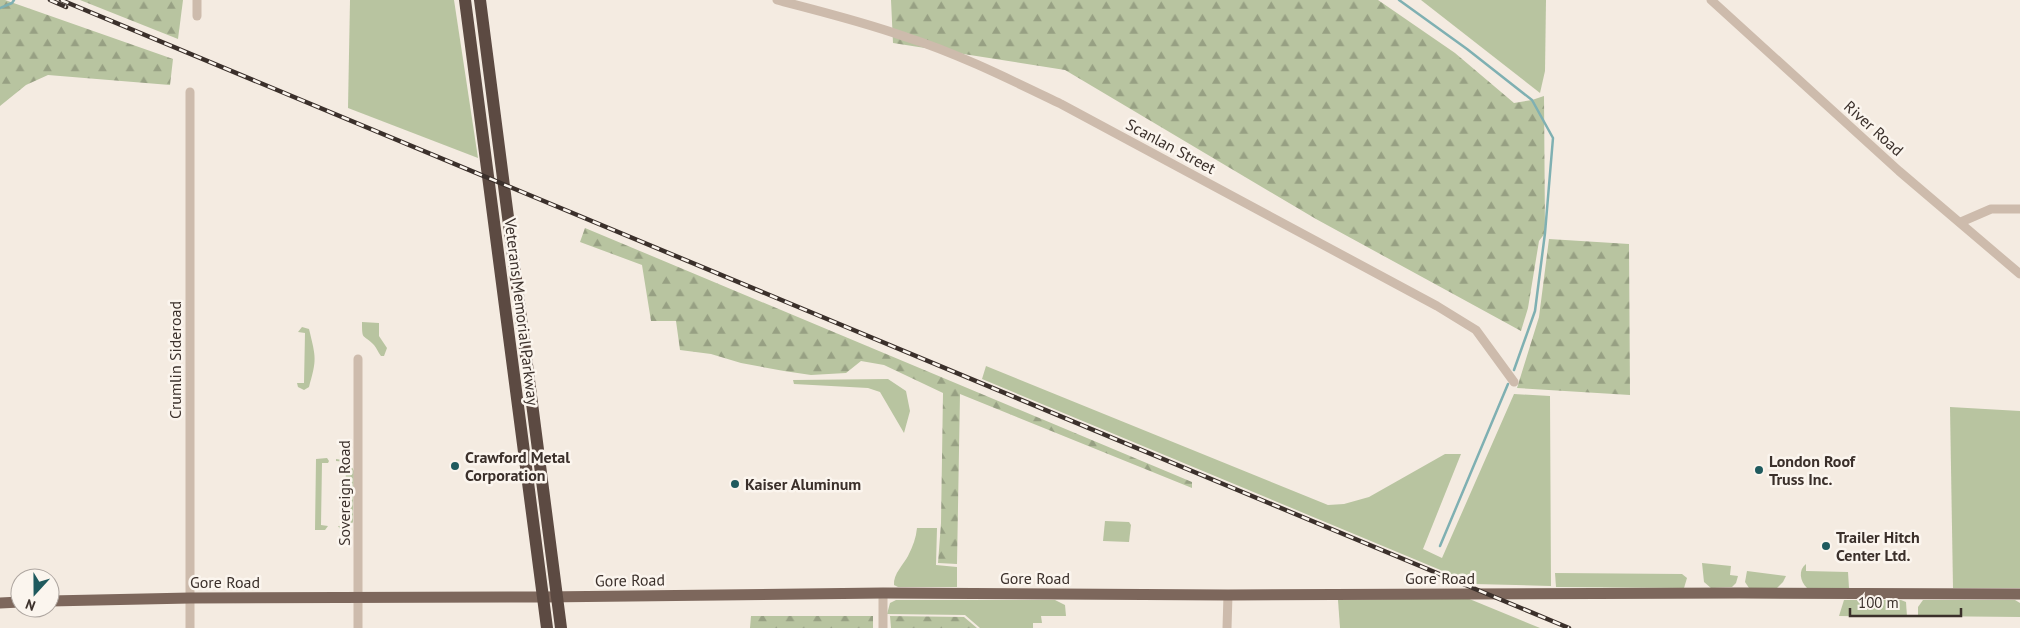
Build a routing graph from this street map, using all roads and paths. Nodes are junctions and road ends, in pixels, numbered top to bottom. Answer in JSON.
{"nodes":[{"id":1,"x":197,"y":0,"type":"edge"},
{"id":2,"x":465,"y":0,"type":"edge"},
{"id":3,"x":480,"y":0,"type":"edge"},
{"id":4,"x":777,"y":0,"type":"edge"},
{"id":5,"x":1711,"y":0,"type":"edge"},
{"id":6,"x":196,"y":16,"type":"dead end"},
{"id":7,"x":190,"y":92,"type":"dead end"},
{"id":8,"x":2020,"y":209,"type":"edge"},
{"id":9,"x":1960,"y":222,"type":"junction"},
{"id":10,"x":2020,"y":274,"type":"edge"},
{"id":11,"x":358,"y":359,"type":"dead end"},
{"id":12,"x":1514,"y":382,"type":"dead end"},
{"id":13,"x":883,"y":593,"type":"junction"},
{"id":14,"x":2020,"y":594,"type":"edge"},
{"id":15,"x":1228,"y":595,"type":"junction"},
{"id":16,"x":358,"y":597,"type":"junction"},
{"id":17,"x":543,"y":597,"type":"junction"},
{"id":18,"x":557,"y":597,"type":"junction"},
{"id":19,"x":190,"y":598,"type":"junction"},
{"id":20,"x":60,"y":601,"type":"edge"},
{"id":21,"x":190,"y":628,"type":"edge"},
{"id":22,"x":358,"y":628,"type":"edge"},
{"id":23,"x":547,"y":628,"type":"edge"},
{"id":24,"x":561,"y":628,"type":"edge"},
{"id":25,"x":883,"y":628,"type":"edge"},
{"id":26,"x":1227,"y":628,"type":"edge"}],
"edges":[{"from":1,"to":6,"type":"street"},
{"from":2,"to":17,"type":"highway","name":"Veterans Memorial Parkway"},
{"from":3,"to":18,"type":"highway","name":"Veterans Memorial Parkway"},
{"from":4,"to":12,"type":"street","name":"Scanlan Street"},
{"from":5,"to":9,"type":"street","name":"River Road"},
{"from":7,"to":19,"type":"street","name":"Crumlin Sideroad"},
{"from":8,"to":9,"type":"street"},
{"from":9,"to":10,"type":"street","name":"River Road"},
{"from":11,"to":16,"type":"street","name":"Sovereign Road"},
{"from":13,"to":15,"type":"main road","name":"Gore Road"},
{"from":13,"to":18,"type":"main road","name":"Gore Road"},
{"from":13,"to":25,"type":"street"},
{"from":14,"to":15,"type":"main road","name":"Gore Road"},
{"from":15,"to":26,"type":"street"},
{"from":16,"to":17,"type":"main road","name":"Gore Road"},
{"from":16,"to":19,"type":"main road","name":"Gore Road"},
{"from":16,"to":22,"type":"street","name":"Sovereign Road"},
{"from":17,"to":18,"type":"main road","name":"Gore Road"},
{"from":17,"to":23,"type":"highway","name":"Veterans Memorial Parkway"},
{"from":18,"to":24,"type":"highway","name":"Veterans Memorial Parkway"},
{"from":19,"to":20,"type":"main road","name":"Gore Road"},
{"from":19,"to":21,"type":"street","name":"Crumlin Sideroad"}]}
